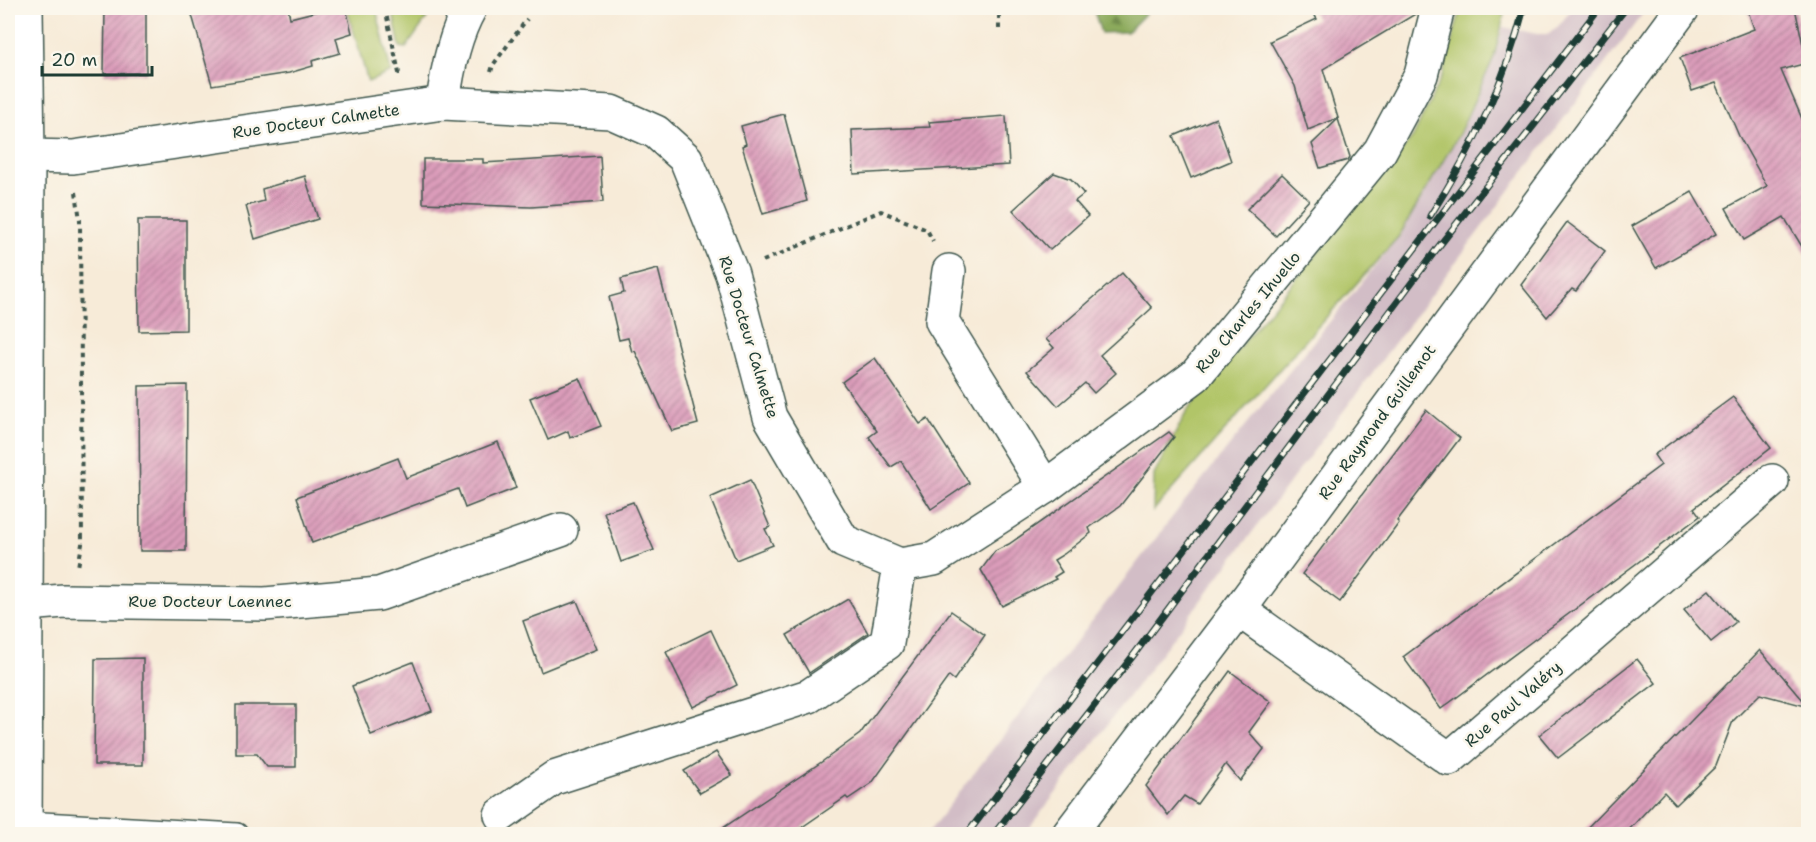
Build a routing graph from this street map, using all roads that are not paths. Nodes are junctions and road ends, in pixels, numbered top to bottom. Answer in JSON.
{"nodes":[{"id":1,"x":26,"y":8,"type":"edge"},
{"id":2,"x":470,"y":8,"type":"edge"},
{"id":3,"x":1438,"y":8,"type":"edge"},
{"id":4,"x":1683,"y":8,"type":"edge"},
{"id":5,"x":445,"y":88,"type":"junction"},
{"id":6,"x":28,"y":156,"type":"junction"},
{"id":7,"x":949,"y":271,"type":"road end"},
{"id":8,"x":1772,"y":481,"type":"dead end"},
{"id":9,"x":1045,"y":487,"type":"junction"},
{"id":10,"x":561,"y":530,"type":"dead end"},
{"id":11,"x":900,"y":565,"type":"junction"},
{"id":12,"x":27,"y":604,"type":"junction"},
{"id":13,"x":1239,"y":610,"type":"junction"},
{"id":14,"x":501,"y":815,"type":"dead end"},
{"id":15,"x":25,"y":828,"type":"edge"},
{"id":16,"x":237,"y":834,"type":"edge"},
{"id":17,"x":1069,"y":834,"type":"edge"}],
"edges":[{"from":1,"to":6,"type":"street"},
{"from":2,"to":5,"type":"street"},
{"from":3,"to":9,"type":"street","name":"Rue Charles Ihuello"},
{"from":4,"to":13,"type":"street","name":"Rue Raymond Guillemot"},
{"from":5,"to":6,"type":"street","name":"Rue Docteur Calmette"},
{"from":5,"to":11,"type":"street","name":"Rue Docteur Calmette"},
{"from":6,"to":12,"type":"street"},
{"from":7,"to":9,"type":"street"},
{"from":8,"to":13,"type":"street","name":"Rue Paul Valéry"},
{"from":9,"to":11,"type":"street","name":"Rue Charles Ihuello"},
{"from":10,"to":12,"type":"street","name":"Rue Docteur Laennec"},
{"from":11,"to":14,"type":"street"},
{"from":12,"to":15,"type":"street"},
{"from":13,"to":17,"type":"street","name":"Rue Raymond Guillemot"},
{"from":15,"to":16,"type":"lane"}]}
